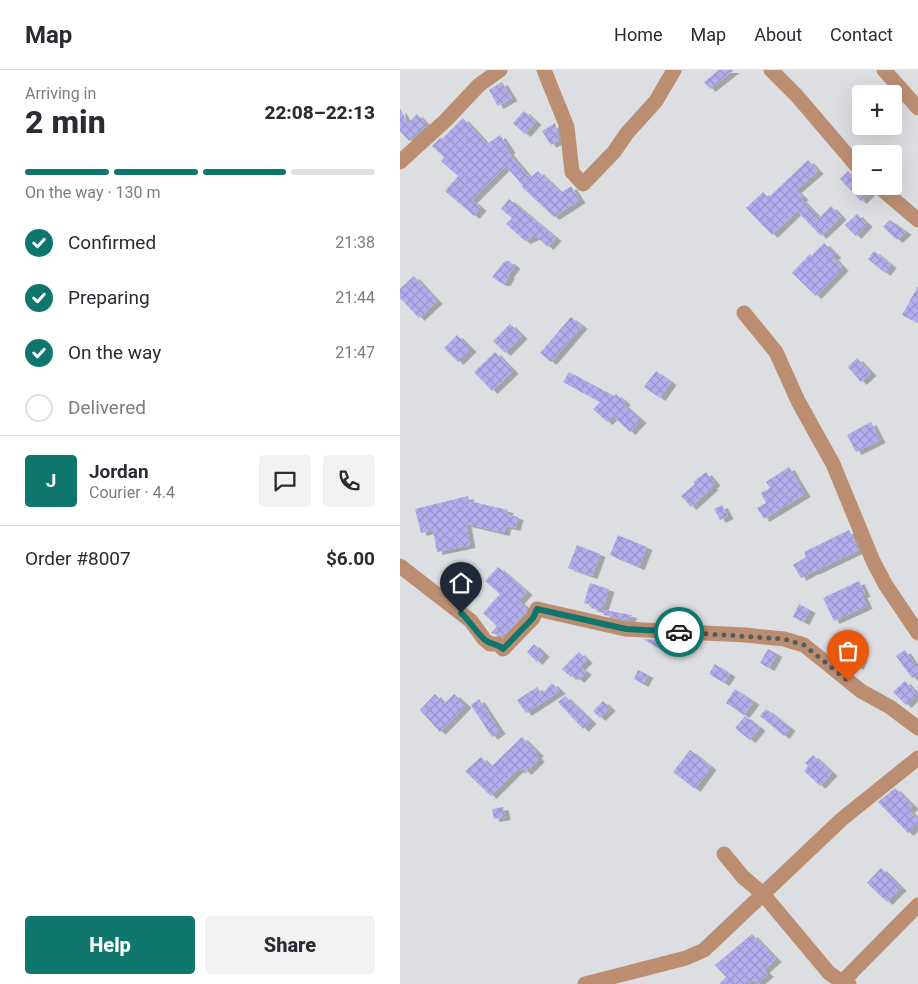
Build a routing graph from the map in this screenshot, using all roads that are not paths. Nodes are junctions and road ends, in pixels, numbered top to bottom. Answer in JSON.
{"nodes":[{"id":1,"x":500,"y":70,"type":"edge"},
{"id":2,"x":544,"y":70,"type":"edge"},
{"id":3,"x":674,"y":70,"type":"edge"},
{"id":4,"x":771,"y":70,"type":"edge"},
{"id":5,"x":884,"y":70,"type":"edge"},
{"id":6,"x":918,"y":108,"type":"edge"},
{"id":7,"x":852,"y":160,"type":"edge"},
{"id":8,"x":400,"y":162,"type":"edge"},
{"id":9,"x":889,"y":195,"type":"edge"},
{"id":10,"x":918,"y":220,"type":"edge"},
{"id":11,"x":744,"y":313,"type":"dead end"},
{"id":12,"x":400,"y":566,"type":"edge"},
{"id":13,"x":918,"y":633,"type":"edge"},
{"id":14,"x":918,"y":728,"type":"edge"},
{"id":15,"x":918,"y":758,"type":"edge"},
{"id":16,"x":724,"y":854,"type":"dead end"},
{"id":17,"x":763,"y":894,"type":"junction"},
{"id":18,"x":918,"y":905,"type":"edge"},
{"id":19,"x":844,"y":983,"type":"edge"},
{"id":20,"x":586,"y":984,"type":"edge"}],
"edges":[{"from":1,"to":8,"type":"street"},
{"from":2,"to":3,"type":"street"},
{"from":4,"to":7,"type":"street"},
{"from":5,"to":6,"type":"street"},
{"from":9,"to":10,"type":"street"},
{"from":11,"to":13,"type":"street"},
{"from":12,"to":14,"type":"street"},
{"from":15,"to":17,"type":"street"},
{"from":16,"to":17,"type":"street"},
{"from":17,"to":19,"type":"street"},
{"from":17,"to":20,"type":"street"},
{"from":18,"to":19,"type":"street"}]}
